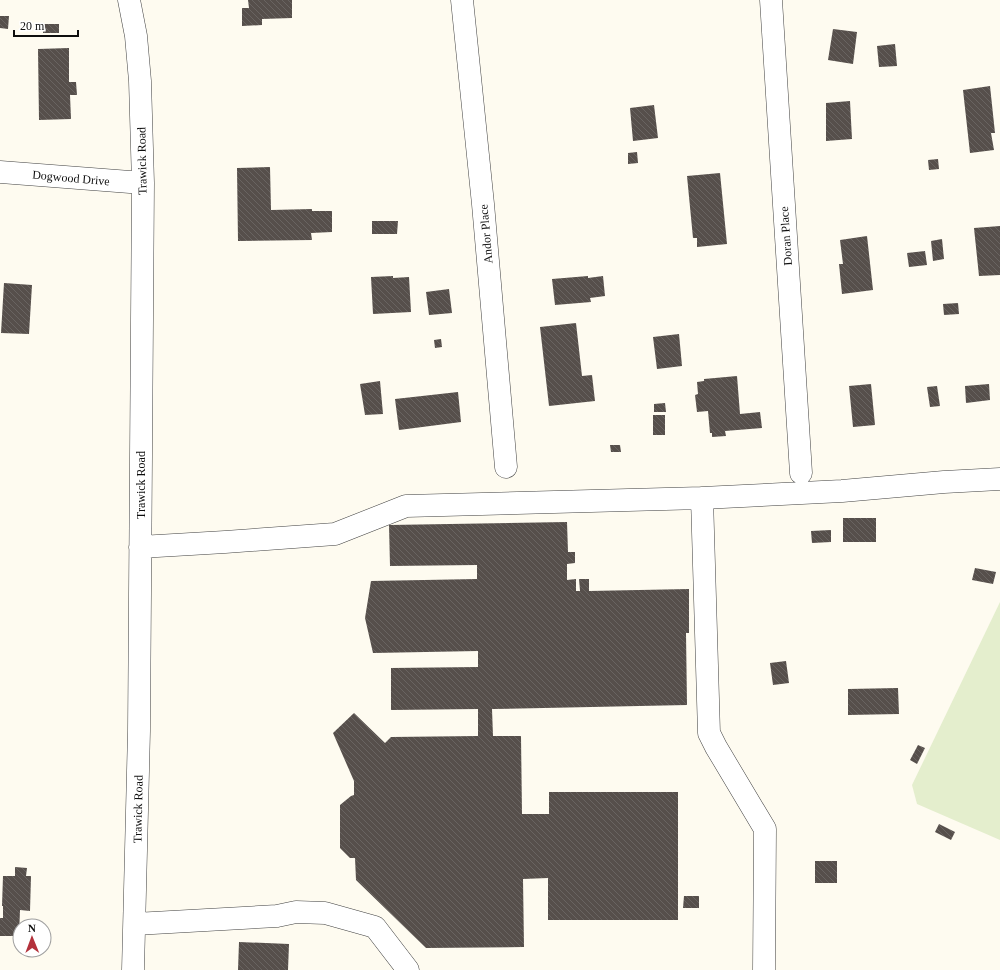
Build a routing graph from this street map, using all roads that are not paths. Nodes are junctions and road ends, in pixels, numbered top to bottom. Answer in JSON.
{"nodes":[{"id":1,"x":129,"y":0,"type":"edge"},
{"id":2,"x":462,"y":0,"type":"edge"},
{"id":3,"x":771,"y":0,"type":"edge"},
{"id":4,"x":0,"y":172,"type":"edge"},
{"id":5,"x":143,"y":184,"type":"junction"},
{"id":6,"x":506,"y":467,"type":"dead end"},
{"id":7,"x":801,"y":473,"type":"dead end"},
{"id":8,"x":1000,"y":479,"type":"edge"},
{"id":9,"x":702,"y":498,"type":"junction"},
{"id":10,"x":140,"y":547,"type":"junction"},
{"id":11,"x":135,"y":924,"type":"junction"},
{"id":12,"x":133,"y":970,"type":"edge"},
{"id":13,"x":408,"y":970,"type":"edge"},
{"id":14,"x":764,"y":970,"type":"edge"}],
"edges":[{"from":1,"to":5,"type":"street","name":"Trawick Road"},
{"from":2,"to":6,"type":"street","name":"Andor Place"},
{"from":3,"to":7,"type":"street","name":"Doran Place"},
{"from":4,"to":5,"type":"street","name":"Dogwood Drive"},
{"from":5,"to":10,"type":"street","name":"Trawick Road"},
{"from":8,"to":9,"type":"street"},
{"from":9,"to":10,"type":"street"},
{"from":9,"to":14,"type":"street"},
{"from":10,"to":11,"type":"street","name":"Trawick Road"},
{"from":11,"to":12,"type":"street","name":"Trawick Road"},
{"from":11,"to":13,"type":"street"}]}
